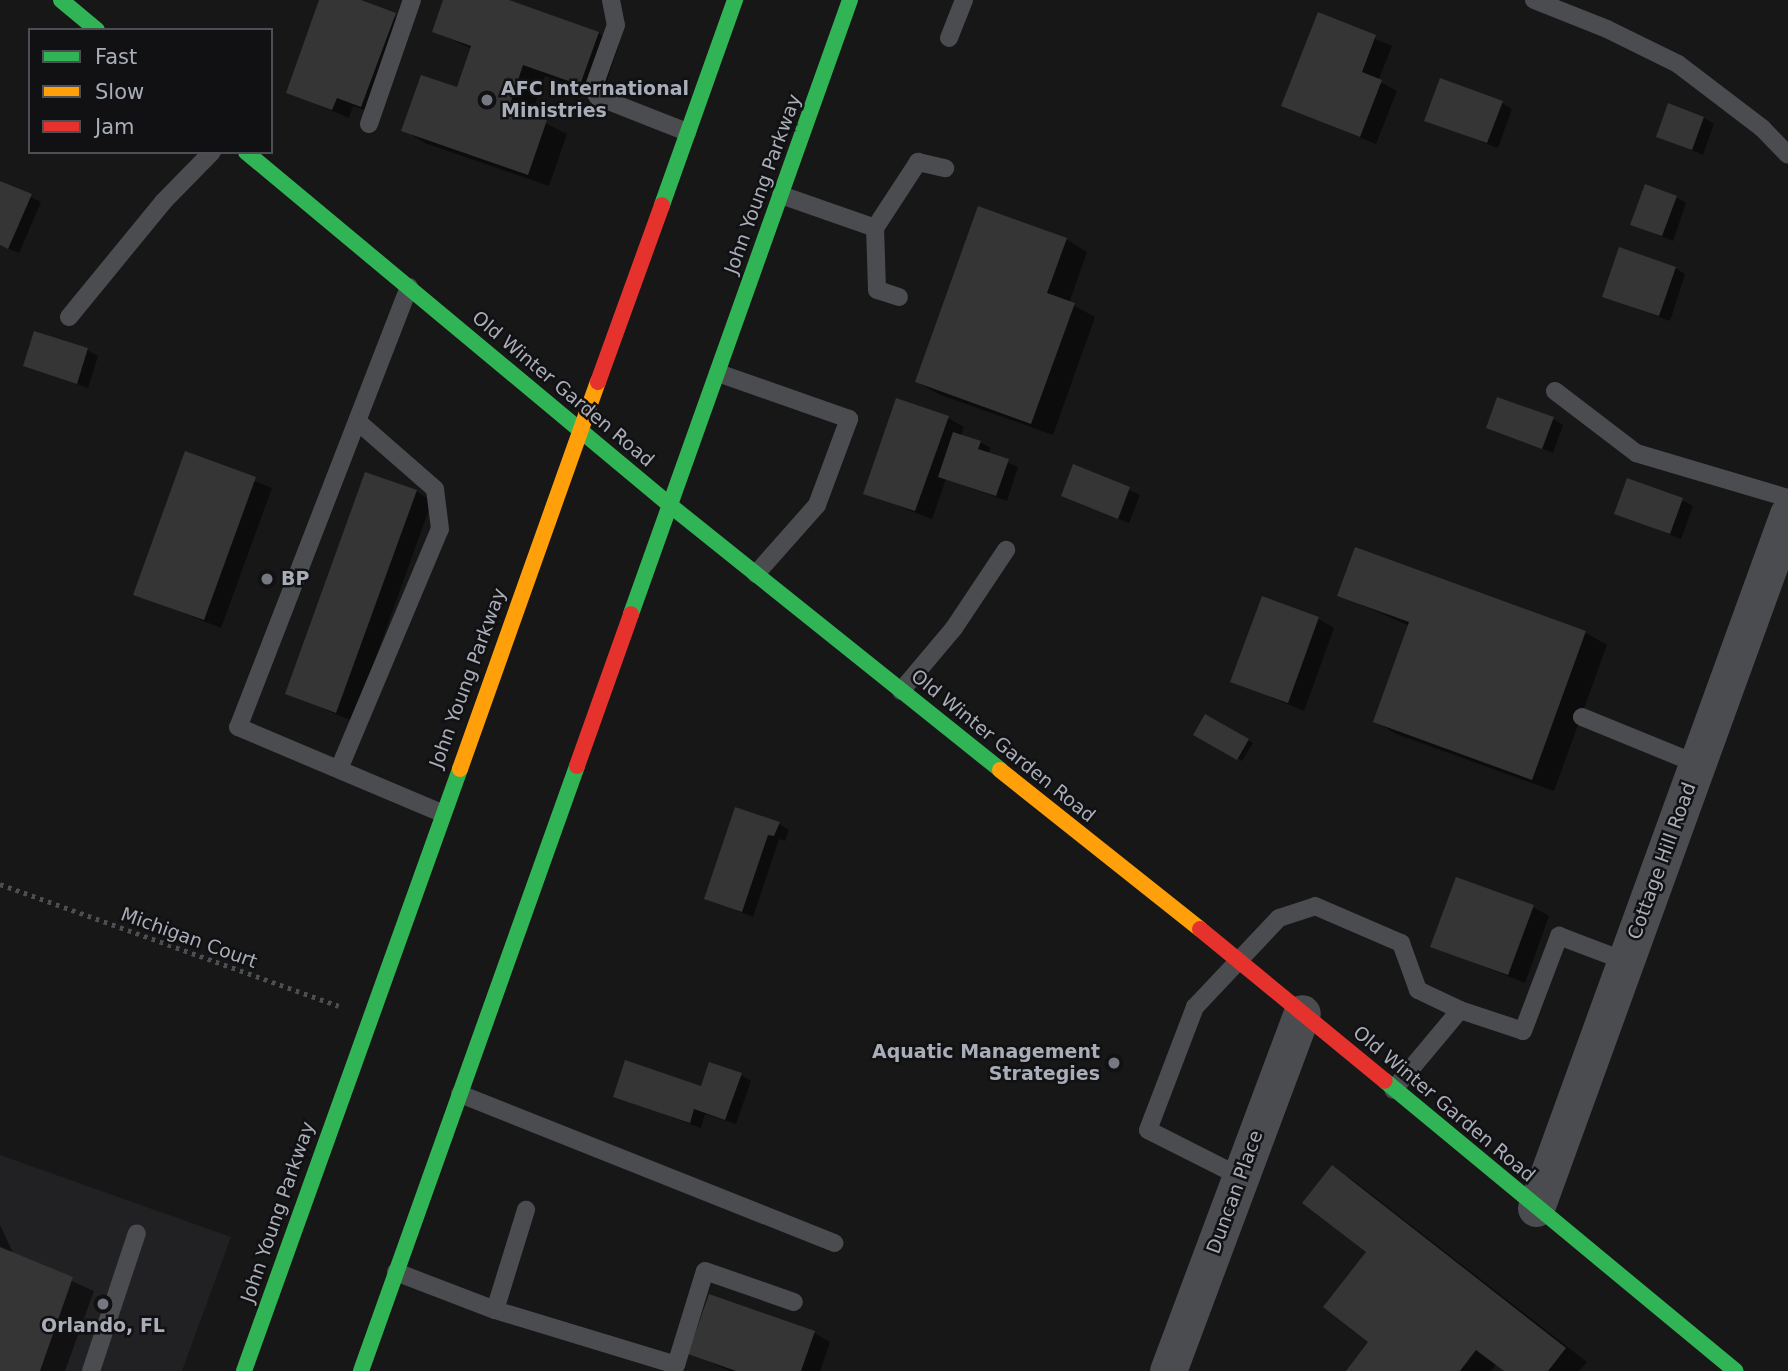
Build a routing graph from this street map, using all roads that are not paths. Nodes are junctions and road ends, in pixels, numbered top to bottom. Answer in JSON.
{"nodes":[{"id":1,"x":61,"y":0,"type":"edge"},
{"id":2,"x":411,"y":0,"type":"edge"},
{"id":3,"x":611,"y":0,"type":"edge"},
{"id":4,"x":735,"y":0,"type":"edge"},
{"id":5,"x":850,"y":0,"type":"edge"},
{"id":6,"x":964,"y":0,"type":"edge"},
{"id":7,"x":1534,"y":0,"type":"edge"},
{"id":8,"x":95,"y":28,"type":"edge"},
{"id":9,"x":949,"y":38,"type":"dead end"},
{"id":10,"x":369,"y":124,"type":"dead end"},
{"id":11,"x":687,"y":132,"type":"junction"},
{"id":12,"x":210,"y":154,"type":"edge"},
{"id":13,"x":248,"y":154,"type":"edge"},
{"id":14,"x":1788,"y":155,"type":"edge"},
{"id":15,"x":945,"y":168,"type":"dead end"},
{"id":16,"x":781,"y":195,"type":"junction"},
{"id":17,"x":875,"y":228,"type":"junction"},
{"id":18,"x":409,"y":287,"type":"junction"},
{"id":19,"x":899,"y":297,"type":"dead end"},
{"id":20,"x":69,"y":317,"type":"dead end"},
{"id":21,"x":718,"y":373,"type":"junction"},
{"id":22,"x":1555,"y":391,"type":"dead end"},
{"id":23,"x":356,"y":421,"type":"junction"},
{"id":24,"x":580,"y":429,"type":"junction"},
{"id":25,"x":1788,"y":498,"type":"edge"},
{"id":26,"x":671,"y":506,"type":"junction"},
{"id":27,"x":1788,"y":514,"type":"edge"},
{"id":28,"x":1006,"y":550,"type":"dead end"},
{"id":29,"x":756,"y":575,"type":"junction"},
{"id":30,"x":901,"y":691,"type":"junction"},
{"id":31,"x":1582,"y":718,"type":"dead end"},
{"id":32,"x":1697,"y":764,"type":"junction"},
{"id":33,"x":339,"y":769,"type":"junction"},
{"id":34,"x":442,"y":813,"type":"junction"},
{"id":35,"x":1239,"y":961,"type":"junction"},
{"id":36,"x":1625,"y":961,"type":"junction"},
{"id":37,"x":1460,"y":1010,"type":"junction"},
{"id":38,"x":1302,"y":1013,"type":"junction"},
{"id":39,"x":1394,"y":1090,"type":"junction"},
{"id":40,"x":460,"y":1094,"type":"junction"},
{"id":41,"x":1241,"y":1177,"type":"junction"},
{"id":42,"x":1536,"y":1208,"type":"junction"},
{"id":43,"x":526,"y":1210,"type":"dead end"},
{"id":44,"x":137,"y":1233,"type":"dead end"},
{"id":45,"x":834,"y":1243,"type":"dead end"},
{"id":46,"x":397,"y":1272,"type":"junction"},
{"id":47,"x":794,"y":1302,"type":"dead end"},
{"id":48,"x":495,"y":1310,"type":"junction"},
{"id":49,"x":91,"y":1371,"type":"edge"},
{"id":50,"x":244,"y":1371,"type":"edge"},
{"id":51,"x":361,"y":1371,"type":"edge"},
{"id":52,"x":1168,"y":1371,"type":"edge"},
{"id":53,"x":1735,"y":1371,"type":"edge"}],
"edges":[{"from":1,"to":8,"type":"main road"},
{"from":2,"to":10,"type":"lane"},
{"from":3,"to":11,"type":"lane"},
{"from":4,"to":11,"type":"main road","name":"John Young Parkway"},
{"from":5,"to":16,"type":"main road","name":"John Young Parkway"},
{"from":6,"to":9,"type":"lane"},
{"from":7,"to":14,"type":"lane"},
{"from":11,"to":24,"type":"main road","name":"John Young Parkway"},
{"from":12,"to":20,"type":"lane"},
{"from":13,"to":18,"type":"main road","name":"Old Winter Garden Road"},
{"from":15,"to":17,"type":"lane"},
{"from":16,"to":17,"type":"lane"},
{"from":16,"to":21,"type":"main road","name":"John Young Parkway"},
{"from":17,"to":19,"type":"lane"},
{"from":18,"to":23,"type":"lane"},
{"from":18,"to":24,"type":"main road","name":"Old Winter Garden Road"},
{"from":21,"to":26,"type":"main road","name":"John Young Parkway"},
{"from":21,"to":29,"type":"lane"},
{"from":22,"to":25,"type":"lane"},
{"from":23,"to":33,"type":"lane"},
{"from":23,"to":33,"type":"lane"},
{"from":24,"to":26,"type":"main road","name":"Old Winter Garden Road"},
{"from":24,"to":34,"type":"main road","name":"John Young Parkway"},
{"from":26,"to":29,"type":"main road","name":"Old Winter Garden Road"},
{"from":26,"to":40,"type":"main road","name":"John Young Parkway"},
{"from":27,"to":32,"type":"street","name":"Cottage Hill Road"},
{"from":28,"to":30,"type":"lane"},
{"from":29,"to":30,"type":"main road","name":"Old Winter Garden Road"},
{"from":30,"to":35,"type":"main road","name":"Old Winter Garden Road"},
{"from":31,"to":32,"type":"lane"},
{"from":32,"to":36,"type":"street","name":"Cottage Hill Road"},
{"from":33,"to":34,"type":"lane"},
{"from":34,"to":50,"type":"main road","name":"John Young Parkway"},
{"from":35,"to":37,"type":"lane"},
{"from":35,"to":38,"type":"main road","name":"Old Winter Garden Road"},
{"from":35,"to":41,"type":"lane"},
{"from":36,"to":37,"type":"lane"},
{"from":36,"to":42,"type":"street","name":"Cottage Hill Road"},
{"from":37,"to":39,"type":"lane"},
{"from":38,"to":39,"type":"main road","name":"Old Winter Garden Road"},
{"from":38,"to":41,"type":"street","name":"Duncan Place"},
{"from":39,"to":42,"type":"main road","name":"Old Winter Garden Road"},
{"from":40,"to":45,"type":"lane"},
{"from":40,"to":46,"type":"main road","name":"John Young Parkway"},
{"from":41,"to":52,"type":"street","name":"Duncan Place"},
{"from":42,"to":53,"type":"main road","name":"Old Winter Garden Road"},
{"from":43,"to":48,"type":"lane"},
{"from":44,"to":49,"type":"lane"},
{"from":46,"to":48,"type":"lane"},
{"from":46,"to":51,"type":"main road","name":"John Young Parkway"},
{"from":47,"to":48,"type":"lane"}]}
